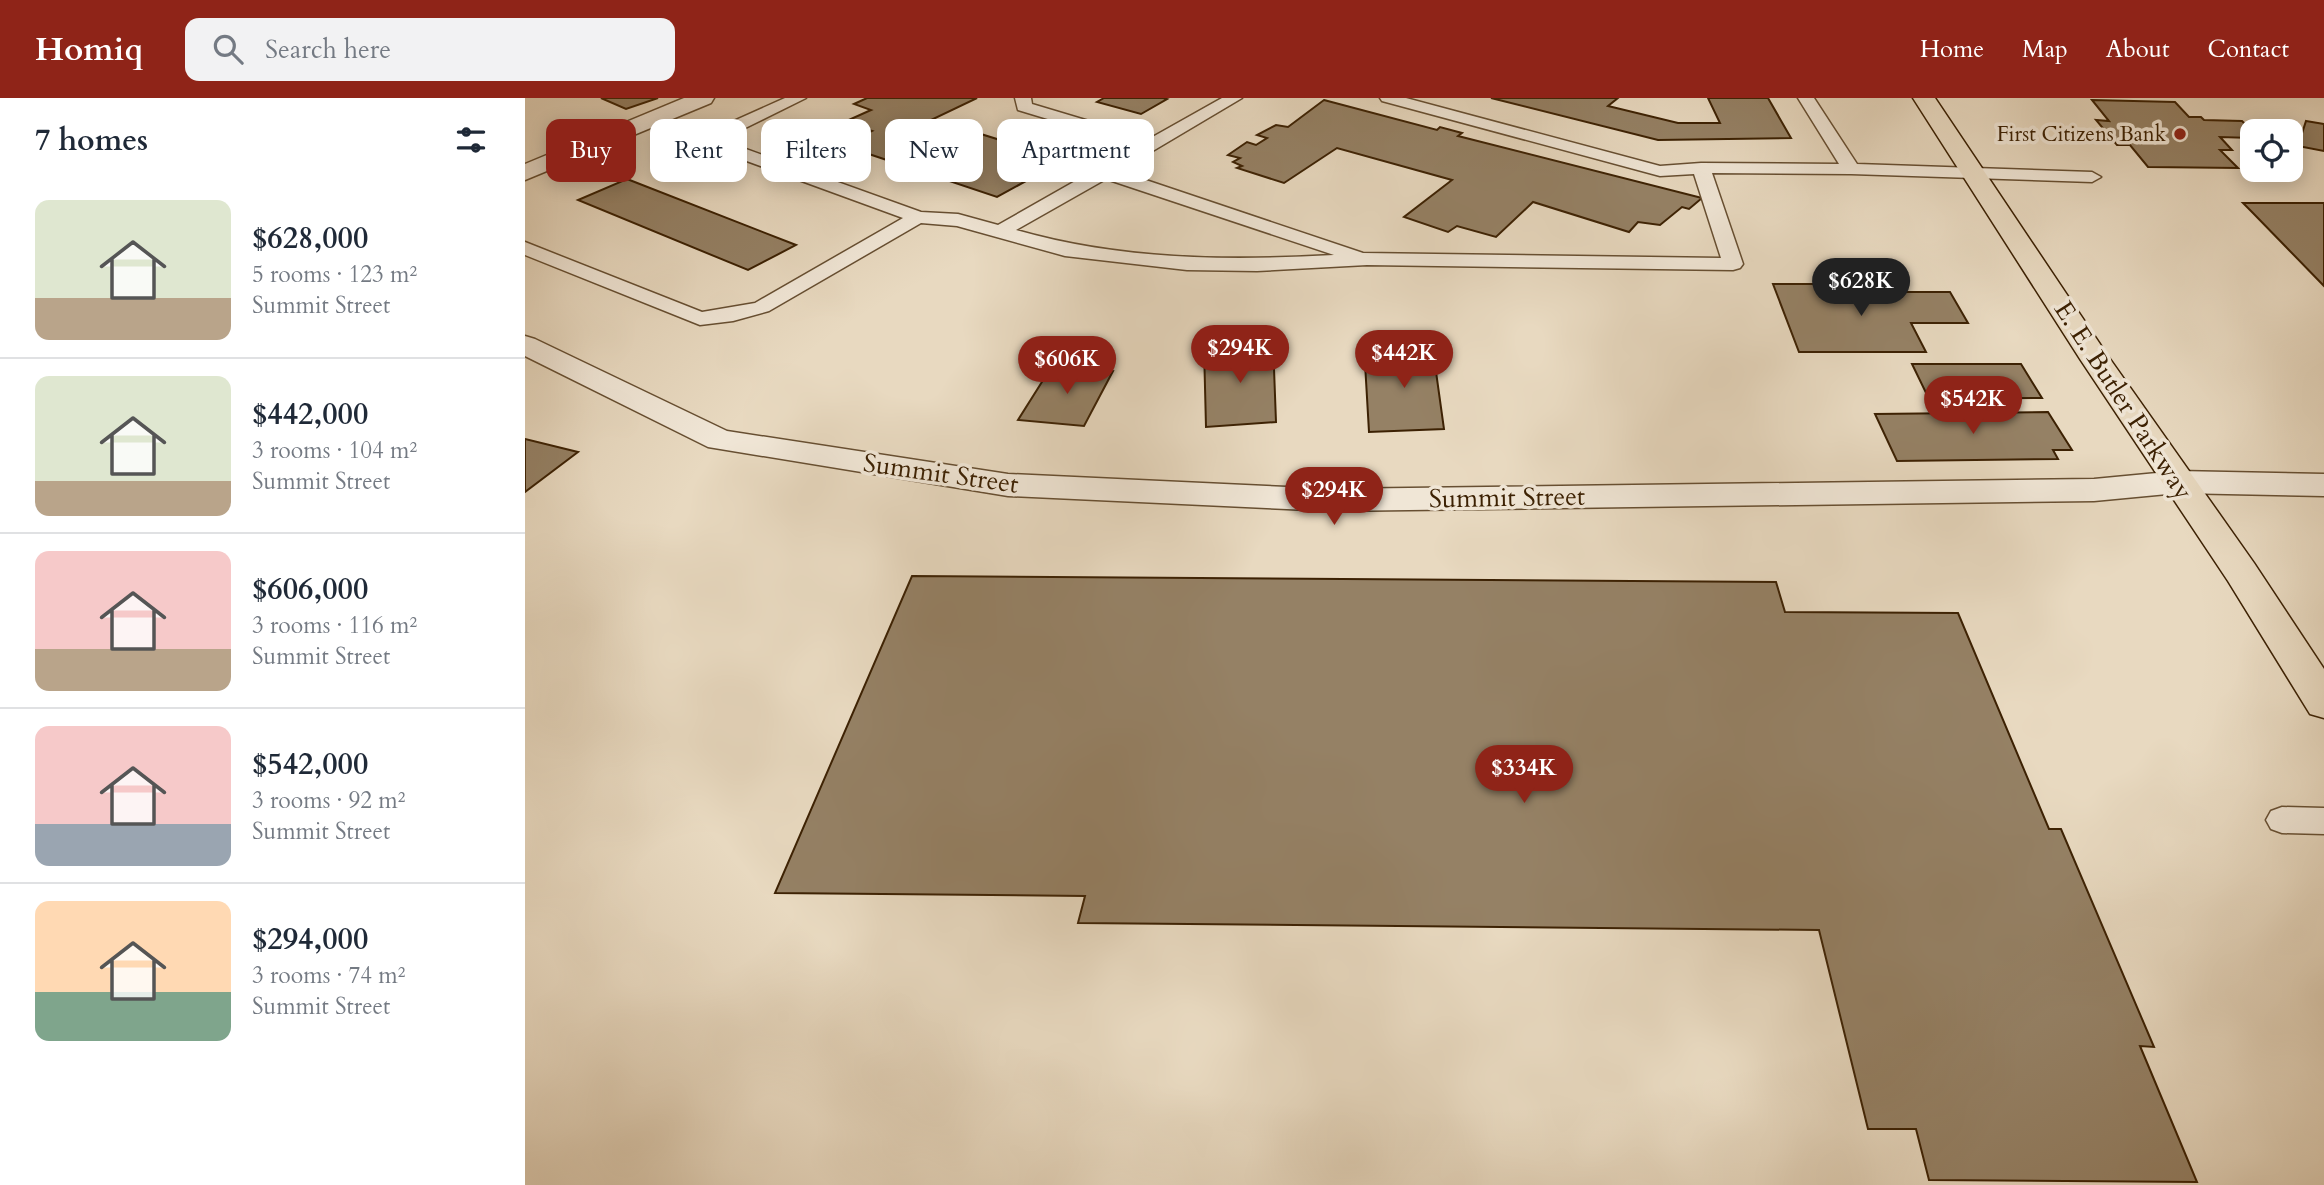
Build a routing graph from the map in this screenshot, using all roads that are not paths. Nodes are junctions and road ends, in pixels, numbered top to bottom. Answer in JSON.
{"nodes":[{"id":1,"x":703,"y":98,"type":"edge"},
{"id":2,"x":798,"y":98,"type":"edge"},
{"id":3,"x":1024,"y":98,"type":"edge"},
{"id":4,"x":1234,"y":98,"type":"edge"},
{"id":5,"x":1388,"y":98,"type":"edge"},
{"id":6,"x":1807,"y":98,"type":"edge"},
{"id":7,"x":1924,"y":98,"type":"edge"},
{"id":8,"x":1064,"y":119,"type":"edge"},
{"id":9,"x":1154,"y":143,"type":"edge"},
{"id":10,"x":1701,"y":168,"type":"junction"},
{"id":11,"x":1846,"y":169,"type":"junction"},
{"id":12,"x":525,"y":173,"type":"edge"},
{"id":13,"x":1979,"y":175,"type":"junction"},
{"id":14,"x":2092,"y":177,"type":"dead end"},
{"id":15,"x":1091,"y":182,"type":"edge"},
{"id":16,"x":1134,"y":182,"type":"edge"},
{"id":17,"x":918,"y":217,"type":"junction"},
{"id":18,"x":998,"y":233,"type":"junction"},
{"id":19,"x":525,"y":248,"type":"edge"},
{"id":20,"x":1367,"y":259,"type":"junction"},
{"id":21,"x":525,"y":345,"type":"edge"},
{"id":22,"x":2178,"y":482,"type":"junction"},
{"id":23,"x":2324,"y":485,"type":"edge"},
{"id":24,"x":2324,"y":703,"type":"edge"},
{"id":25,"x":2282,"y":820,"type":"dead end"},
{"id":26,"x":2324,"y":821,"type":"edge"}],
"edges":[{"from":1,"to":12,"type":"street"},
{"from":2,"to":17,"type":"lane"},
{"from":3,"to":8,"type":"lane"},
{"from":4,"to":9,"type":"lane"},
{"from":5,"to":10,"type":"lane"},
{"from":6,"to":11,"type":"lane"},
{"from":7,"to":13,"type":"highway","name":"E. E. Butler Parkway"},
{"from":10,"to":11,"type":"lane"},
{"from":10,"to":11,"type":"lane"},
{"from":10,"to":20,"type":"lane"},
{"from":11,"to":13,"type":"lane"},
{"from":13,"to":14,"type":"lane"},
{"from":13,"to":22,"type":"highway","name":"E. E. Butler Parkway"},
{"from":15,"to":18,"type":"lane"},
{"from":16,"to":20,"type":"lane"},
{"from":17,"to":18,"type":"lane"},
{"from":17,"to":19,"type":"lane"},
{"from":18,"to":20,"type":"lane"},
{"from":21,"to":22,"type":"street","name":"Summit Street"},
{"from":22,"to":23,"type":"street","name":"Summit Street"},
{"from":22,"to":24,"type":"highway","name":"E. E. Butler Parkway"},
{"from":25,"to":26,"type":"lane"}]}
